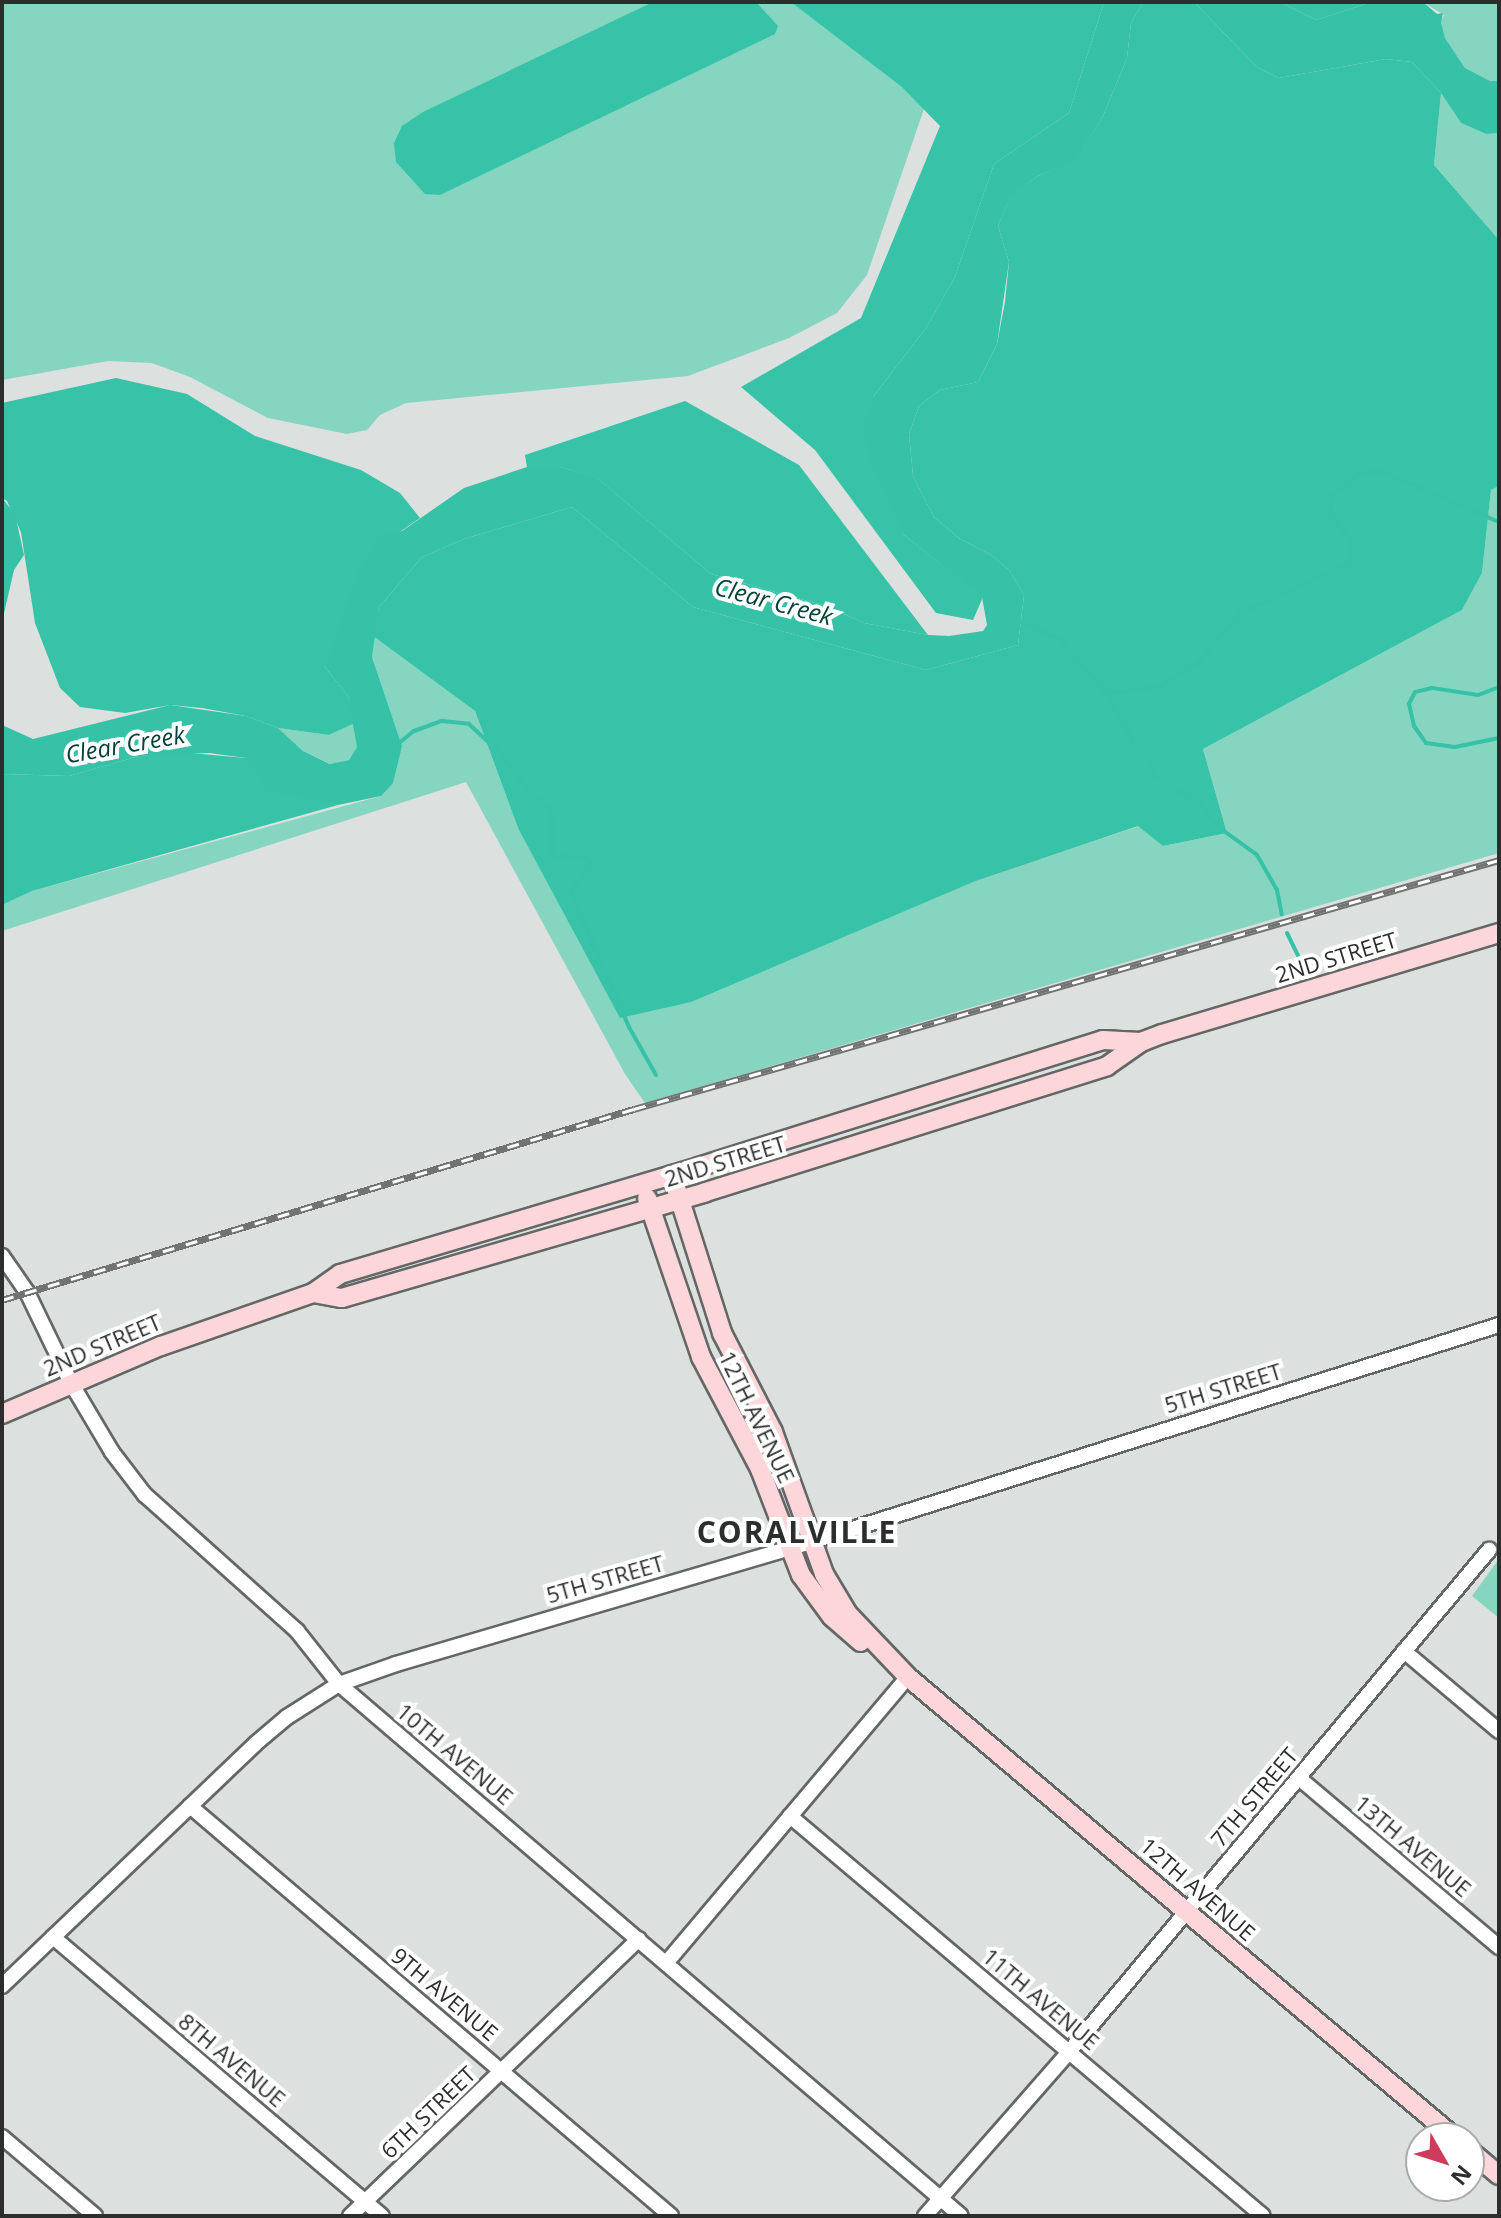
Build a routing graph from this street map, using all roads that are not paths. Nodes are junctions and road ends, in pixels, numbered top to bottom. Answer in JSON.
{"nodes":[{"id":1,"x":1499,"y":933,"type":"edge"},
{"id":2,"x":1141,"y":1042,"type":"junction"},
{"id":3,"x":672,"y":1175,"type":"junction"},
{"id":4,"x":642,"y":1184,"type":"junction"},
{"id":5,"x":679,"y":1200,"type":"junction"},
{"id":6,"x":650,"y":1208,"type":"junction"},
{"id":7,"x":2,"y":1256,"type":"edge"},
{"id":8,"x":313,"y":1293,"type":"junction"},
{"id":9,"x":1499,"y":1325,"type":"edge"},
{"id":10,"x":71,"y":1383,"type":"junction"},
{"id":11,"x":2,"y":1414,"type":"edge"},
{"id":12,"x":814,"y":1541,"type":"junction"},
{"id":13,"x":790,"y":1548,"type":"junction"},
{"id":14,"x":1489,"y":1550,"type":"dead end"},
{"id":15,"x":1404,"y":1651,"type":"junction"},
{"id":16,"x":908,"y":1677,"type":"junction"},
{"id":17,"x":339,"y":1684,"type":"junction"},
{"id":18,"x":1499,"y":1731,"type":"edge"},
{"id":19,"x":1299,"y":1778,"type":"junction"},
{"id":20,"x":190,"y":1806,"type":"junction"},
{"id":21,"x":790,"y":1816,"type":"junction"},
{"id":22,"x":1187,"y":1912,"type":"junction"},
{"id":23,"x":53,"y":1937,"type":"junction"},
{"id":24,"x":639,"y":1939,"type":"junction"},
{"id":25,"x":1499,"y":1947,"type":"edge"},
{"id":26,"x":667,"y":1962,"type":"junction"},
{"id":27,"x":2,"y":1986,"type":"edge"},
{"id":28,"x":1069,"y":2052,"type":"junction"},
{"id":29,"x":502,"y":2072,"type":"junction"},
{"id":30,"x":1436,"y":2122,"type":"edge"},
{"id":31,"x":2,"y":2137,"type":"edge"},
{"id":32,"x":942,"y":2200,"type":"junction"},
{"id":33,"x":365,"y":2202,"type":"junction"},
{"id":34,"x":95,"y":2216,"type":"edge"},
{"id":35,"x":350,"y":2216,"type":"edge"},
{"id":36,"x":382,"y":2216,"type":"edge"},
{"id":37,"x":671,"y":2216,"type":"edge"},
{"id":38,"x":925,"y":2216,"type":"edge"},
{"id":39,"x":961,"y":2216,"type":"edge"},
{"id":40,"x":1263,"y":2216,"type":"edge"}],
"edges":[{"from":1,"to":2,"type":"main road","name":"2ND STREET"},
{"from":2,"to":3,"type":"main road","name":"2ND STREET"},
{"from":2,"to":5,"type":"main road","name":"2ND STREET"},
{"from":3,"to":4,"type":"main road","name":"2ND STREET"},
{"from":3,"to":5,"type":"main road","name":"12TH AVENUE"},
{"from":4,"to":6,"type":"main road","name":"12TH AVENUE"},
{"from":4,"to":8,"type":"main road","name":"2ND STREET"},
{"from":5,"to":6,"type":"main road","name":"2ND STREET"},
{"from":5,"to":12,"type":"main road","name":"12TH AVENUE"},
{"from":6,"to":8,"type":"main road","name":"2ND STREET"},
{"from":6,"to":13,"type":"main road","name":"12TH AVENUE"},
{"from":7,"to":10,"type":"street","name":"10TH AVENUE"},
{"from":8,"to":10,"type":"main road","name":"2ND STREET"},
{"from":9,"to":12,"type":"street","name":"5TH STREET"},
{"from":10,"to":11,"type":"main road","name":"2ND STREET"},
{"from":10,"to":17,"type":"street","name":"10TH AVENUE"},
{"from":12,"to":13,"type":"street","name":"5TH STREET"},
{"from":12,"to":16,"type":"main road","name":"12TH AVENUE"},
{"from":13,"to":16,"type":"main road","name":"12TH AVENUE"},
{"from":13,"to":17,"type":"street","name":"5TH STREET"},
{"from":14,"to":15,"type":"street","name":"7TH STREET"},
{"from":15,"to":18,"type":"street"},
{"from":15,"to":19,"type":"street","name":"7TH STREET"},
{"from":16,"to":21,"type":"street"},
{"from":16,"to":22,"type":"main road","name":"12TH AVENUE"},
{"from":17,"to":20,"type":"street","name":"5TH STREET"},
{"from":17,"to":24,"type":"street","name":"10TH AVENUE"},
{"from":19,"to":22,"type":"street","name":"7TH STREET"},
{"from":19,"to":25,"type":"street","name":"13TH AVENUE"},
{"from":20,"to":23,"type":"street","name":"5TH STREET"},
{"from":20,"to":29,"type":"street","name":"9TH AVENUE"},
{"from":21,"to":26,"type":"street"},
{"from":21,"to":28,"type":"street","name":"11TH AVENUE"},
{"from":22,"to":28,"type":"street","name":"7TH STREET"},
{"from":22,"to":30,"type":"main road","name":"12TH AVENUE"},
{"from":23,"to":27,"type":"street","name":"5TH STREET"},
{"from":23,"to":33,"type":"street","name":"8TH AVENUE"},
{"from":24,"to":26,"type":"street","name":"10TH AVENUE"},
{"from":24,"to":29,"type":"street","name":"6TH STREET"},
{"from":26,"to":32,"type":"street","name":"10TH AVENUE"},
{"from":28,"to":32,"type":"street","name":"7TH STREET"},
{"from":28,"to":40,"type":"street","name":"11TH AVENUE"},
{"from":29,"to":33,"type":"street","name":"6TH STREET"},
{"from":29,"to":37,"type":"street","name":"9TH AVENUE"},
{"from":31,"to":34,"type":"street"},
{"from":32,"to":38,"type":"street","name":"7TH STREET"},
{"from":32,"to":39,"type":"street","name":"10TH AVENUE"},
{"from":33,"to":35,"type":"street","name":"6TH STREET"},
{"from":33,"to":36,"type":"street","name":"8TH AVENUE"}]}
